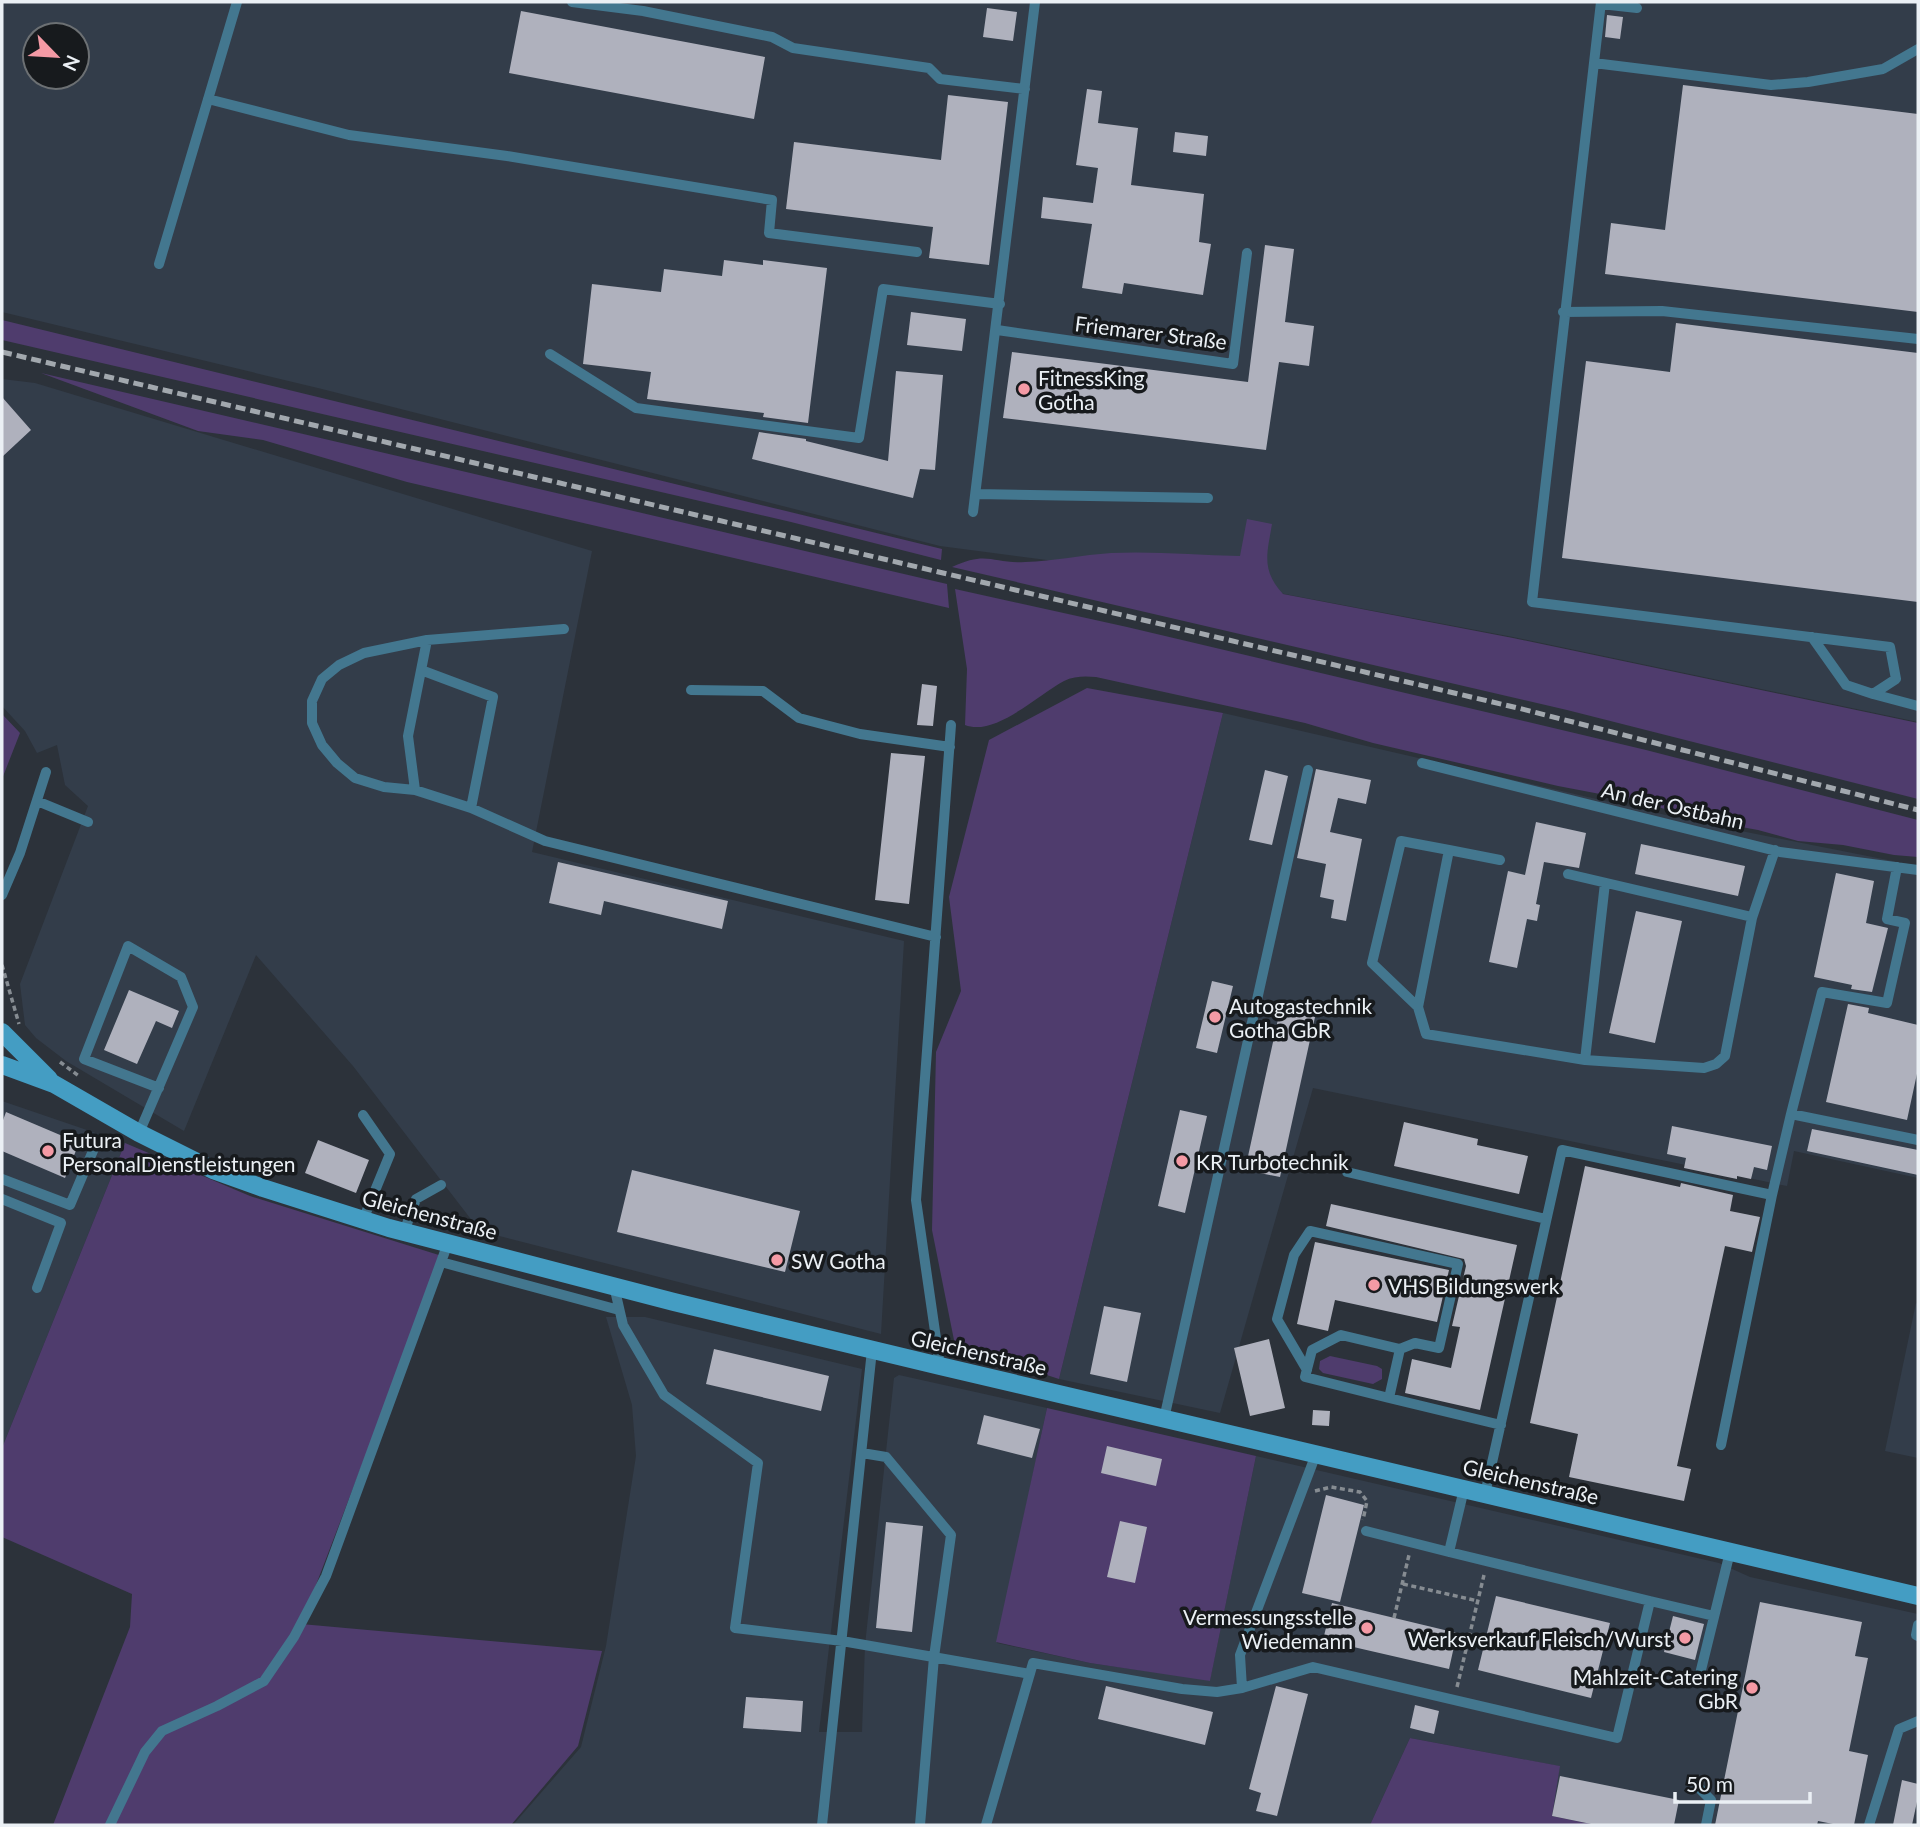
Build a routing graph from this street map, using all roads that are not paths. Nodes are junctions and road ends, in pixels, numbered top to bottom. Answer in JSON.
{"nodes":[{"id":1,"x":237,"y":2,"type":"edge"},
{"id":2,"x":572,"y":2,"type":"edge"},
{"id":3,"x":1601,"y":3,"type":"edge"},
{"id":4,"x":1035,"y":6,"type":"edge"},
{"id":5,"x":1637,"y":8,"type":"dead end"},
{"id":6,"x":1918,"y":49,"type":"edge"},
{"id":7,"x":1594,"y":63,"type":"junction"},
{"id":8,"x":1025,"y":89,"type":"junction"},
{"id":9,"x":208,"y":99,"type":"junction"},
{"id":10,"x":917,"y":251,"type":"dead end"},
{"id":11,"x":1247,"y":253,"type":"dead end"},
{"id":12,"x":159,"y":264,"type":"dead end"},
{"id":13,"x":1000,"y":304,"type":"junction"},
{"id":14,"x":1563,"y":312,"type":"junction"},
{"id":15,"x":997,"y":330,"type":"junction"},
{"id":16,"x":1918,"y":339,"type":"edge"},
{"id":17,"x":550,"y":354,"type":"dead end"},
{"id":18,"x":976,"y":495,"type":"junction"},
{"id":19,"x":1208,"y":498,"type":"dead end"},
{"id":20,"x":973,"y":512,"type":"dead end"},
{"id":21,"x":564,"y":629,"type":"dead end"},
{"id":22,"x":1812,"y":638,"type":"junction"},
{"id":23,"x":427,"y":640,"type":"junction"},
{"id":24,"x":421,"y":670,"type":"junction"},
{"id":25,"x":691,"y":690,"type":"dead end"},
{"id":26,"x":1873,"y":694,"type":"junction"},
{"id":27,"x":1918,"y":706,"type":"edge"},
{"id":28,"x":951,"y":726,"type":"dead end"},
{"id":29,"x":950,"y":747,"type":"junction"},
{"id":30,"x":1422,"y":763,"type":"dead end"},
{"id":31,"x":1308,"y":770,"type":"dead end"},
{"id":32,"x":46,"y":772,"type":"dead end"},
{"id":33,"x":415,"y":790,"type":"junction"},
{"id":34,"x":37,"y":801,"type":"junction"},
{"id":35,"x":471,"y":808,"type":"junction"},
{"id":36,"x":88,"y":822,"type":"dead end"},
{"id":37,"x":1449,"y":850,"type":"junction"},
{"id":38,"x":1774,"y":850,"type":"junction"},
{"id":39,"x":1500,"y":860,"type":"dead end"},
{"id":40,"x":1897,"y":867,"type":"junction"},
{"id":41,"x":1918,"y":870,"type":"edge"},
{"id":42,"x":1568,"y":874,"type":"dead end"},
{"id":43,"x":1605,"y":883,"type":"junction"},
{"id":44,"x":2,"y":895,"type":"edge"},
{"id":45,"x":1752,"y":917,"type":"junction"},
{"id":46,"x":936,"y":937,"type":"junction"},
{"id":47,"x":1418,"y":1007,"type":"junction"},
{"id":48,"x":2,"y":1032,"type":"edge"},
{"id":49,"x":1585,"y":1060,"type":"junction"},
{"id":50,"x":2,"y":1065,"type":"edge"},
{"id":51,"x":54,"y":1084,"type":"junction"},
{"id":52,"x":159,"y":1088,"type":"junction"},
{"id":53,"x":1790,"y":1114,"type":"junction"},
{"id":54,"x":363,"y":1115,"type":"dead end"},
{"id":55,"x":139,"y":1133,"type":"junction"},
{"id":56,"x":98,"y":1139,"type":"dead end"},
{"id":57,"x":1918,"y":1140,"type":"edge"},
{"id":58,"x":1347,"y":1172,"type":"dead end"},
{"id":59,"x":2,"y":1179,"type":"edge"},
{"id":60,"x":441,"y":1185,"type":"dead end"},
{"id":61,"x":1772,"y":1195,"type":"junction"},
{"id":62,"x":2,"y":1199,"type":"edge"},
{"id":63,"x":1546,"y":1219,"type":"junction"},
{"id":64,"x":363,"y":1220,"type":"junction"},
{"id":65,"x":404,"y":1232,"type":"junction"},
{"id":66,"x":448,"y":1243,"type":"junction"},
{"id":67,"x":441,"y":1262,"type":"junction"},
{"id":68,"x":614,"y":1286,"type":"junction"},
{"id":69,"x":37,"y":1288,"type":"dead end"},
{"id":70,"x":619,"y":1310,"type":"junction"},
{"id":71,"x":1400,"y":1349,"type":"junction"},
{"id":72,"x":872,"y":1350,"type":"junction"},
{"id":73,"x":940,"y":1366,"type":"junction"},
{"id":74,"x":1307,"y":1370,"type":"junction"},
{"id":75,"x":1389,"y":1398,"type":"junction"},
{"id":76,"x":1164,"y":1419,"type":"junction"},
{"id":77,"x":1500,"y":1425,"type":"junction"},
{"id":78,"x":1721,"y":1445,"type":"dead end"},
{"id":79,"x":862,"y":1453,"type":"junction"},
{"id":80,"x":1316,"y":1454,"type":"junction"},
{"id":81,"x":1464,"y":1489,"type":"junction"},
{"id":82,"x":1485,"y":1494,"type":"junction"},
{"id":83,"x":1366,"y":1531,"type":"road end"},
{"id":84,"x":1448,"y":1552,"type":"junction"},
{"id":85,"x":1730,"y":1552,"type":"junction"},
{"id":86,"x":1918,"y":1596,"type":"edge"},
{"id":87,"x":1650,"y":1601,"type":"junction"},
{"id":88,"x":1714,"y":1616,"type":"junction"},
{"id":89,"x":1918,"y":1625,"type":"edge"},
{"id":90,"x":1918,"y":1636,"type":"edge"},
{"id":91,"x":842,"y":1641,"type":"junction"},
{"id":92,"x":934,"y":1657,"type":"junction"},
{"id":93,"x":1030,"y":1674,"type":"junction"},
{"id":94,"x":1699,"y":1678,"type":"dead end"},
{"id":95,"x":1242,"y":1688,"type":"junction"},
{"id":96,"x":1918,"y":1721,"type":"edge"},
{"id":97,"x":1698,"y":1786,"type":"dead end"},
{"id":98,"x":110,"y":1825,"type":"edge"},
{"id":99,"x":822,"y":1825,"type":"edge"},
{"id":100,"x":920,"y":1825,"type":"edge"},
{"id":101,"x":986,"y":1825,"type":"edge"},
{"id":102,"x":1706,"y":1825,"type":"edge"},
{"id":103,"x":1869,"y":1825,"type":"edge"}],
"edges":[{"from":1,"to":9,"type":"lane"},
{"from":2,"to":8,"type":"lane"},
{"from":3,"to":5,"type":"lane"},
{"from":3,"to":7,"type":"lane"},
{"from":4,"to":8,"type":"lane"},
{"from":6,"to":7,"type":"lane"},
{"from":7,"to":14,"type":"lane"},
{"from":8,"to":13,"type":"lane"},
{"from":9,"to":10,"type":"lane"},
{"from":9,"to":12,"type":"lane"},
{"from":11,"to":15,"type":"lane","name":"Friemarer Straße"},
{"from":13,"to":15,"type":"lane"},
{"from":13,"to":17,"type":"lane"},
{"from":14,"to":16,"type":"lane"},
{"from":14,"to":22,"type":"lane"},
{"from":15,"to":18,"type":"lane"},
{"from":18,"to":19,"type":"lane"},
{"from":18,"to":20,"type":"lane"},
{"from":21,"to":23,"type":"lane"},
{"from":22,"to":26,"type":"lane"},
{"from":22,"to":26,"type":"lane"},
{"from":23,"to":24,"type":"lane"},
{"from":23,"to":33,"type":"lane"},
{"from":24,"to":33,"type":"lane"},
{"from":24,"to":35,"type":"lane"},
{"from":25,"to":29,"type":"lane"},
{"from":26,"to":27,"type":"lane"},
{"from":28,"to":29,"type":"lane"},
{"from":29,"to":46,"type":"lane"},
{"from":30,"to":38,"type":"lane","name":"An der Ostbahn"},
{"from":31,"to":76,"type":"lane"},
{"from":32,"to":34,"type":"lane"},
{"from":33,"to":35,"type":"lane"},
{"from":34,"to":36,"type":"lane"},
{"from":34,"to":44,"type":"lane"},
{"from":35,"to":46,"type":"lane"},
{"from":37,"to":39,"type":"lane"},
{"from":37,"to":47,"type":"lane"},
{"from":37,"to":47,"type":"lane"},
{"from":38,"to":40,"type":"lane","name":"An der Ostbahn"},
{"from":38,"to":45,"type":"lane"},
{"from":40,"to":41,"type":"lane","name":"An der Ostbahn"},
{"from":40,"to":53,"type":"lane"},
{"from":42,"to":43,"type":"lane"},
{"from":43,"to":45,"type":"lane"},
{"from":43,"to":49,"type":"lane"},
{"from":45,"to":49,"type":"lane"},
{"from":46,"to":73,"type":"lane"},
{"from":47,"to":49,"type":"lane"},
{"from":48,"to":51,"type":"street","name":"Gleichenstraße"},
{"from":50,"to":51,"type":"street","name":"Gleichenstraße"},
{"from":51,"to":55,"type":"street","name":"Gleichenstraße"},
{"from":52,"to":52,"type":"lane"},
{"from":52,"to":55,"type":"lane"},
{"from":53,"to":57,"type":"lane"},
{"from":53,"to":61,"type":"lane"},
{"from":54,"to":64,"type":"lane"},
{"from":55,"to":64,"type":"street","name":"Gleichenstraße"},
{"from":56,"to":59,"type":"lane"},
{"from":58,"to":63,"type":"lane"},
{"from":60,"to":65,"type":"lane"},
{"from":61,"to":63,"type":"lane"},
{"from":61,"to":78,"type":"lane"},
{"from":62,"to":69,"type":"lane"},
{"from":63,"to":77,"type":"lane"},
{"from":64,"to":65,"type":"street","name":"Gleichenstraße"},
{"from":65,"to":66,"type":"street","name":"Gleichenstraße"},
{"from":66,"to":67,"type":"lane"},
{"from":66,"to":68,"type":"street","name":"Gleichenstraße"},
{"from":67,"to":70,"type":"lane"},
{"from":67,"to":98,"type":"lane"},
{"from":68,"to":70,"type":"lane"},
{"from":68,"to":72,"type":"street","name":"Gleichenstraße"},
{"from":70,"to":91,"type":"lane"},
{"from":71,"to":74,"type":"lane"},
{"from":71,"to":74,"type":"lane"},
{"from":71,"to":75,"type":"lane"},
{"from":72,"to":73,"type":"street","name":"Gleichenstraße"},
{"from":72,"to":79,"type":"lane"},
{"from":73,"to":76,"type":"street","name":"Gleichenstraße"},
{"from":74,"to":75,"type":"lane"},
{"from":75,"to":77,"type":"lane"},
{"from":76,"to":80,"type":"street","name":"Gleichenstraße"},
{"from":77,"to":82,"type":"lane"},
{"from":79,"to":91,"type":"lane"},
{"from":79,"to":92,"type":"lane"},
{"from":80,"to":81,"type":"street","name":"Gleichenstraße"},
{"from":80,"to":95,"type":"lane"},
{"from":81,"to":82,"type":"street","name":"Gleichenstraße"},
{"from":81,"to":84,"type":"lane"},
{"from":82,"to":85,"type":"street","name":"Gleichenstraße"},
{"from":83,"to":84,"type":"lane"},
{"from":84,"to":87,"type":"lane"},
{"from":85,"to":86,"type":"street","name":"Gleichenstraße"},
{"from":85,"to":88,"type":"lane"},
{"from":87,"to":88,"type":"lane"},
{"from":87,"to":95,"type":"lane"},
{"from":88,"to":94,"type":"lane"},
{"from":89,"to":90,"type":"lane"},
{"from":91,"to":92,"type":"lane"},
{"from":91,"to":99,"type":"lane"},
{"from":92,"to":93,"type":"lane"},
{"from":92,"to":100,"type":"lane"},
{"from":93,"to":95,"type":"lane"},
{"from":93,"to":101,"type":"lane"},
{"from":96,"to":103,"type":"lane"},
{"from":97,"to":102,"type":"lane"}]}
